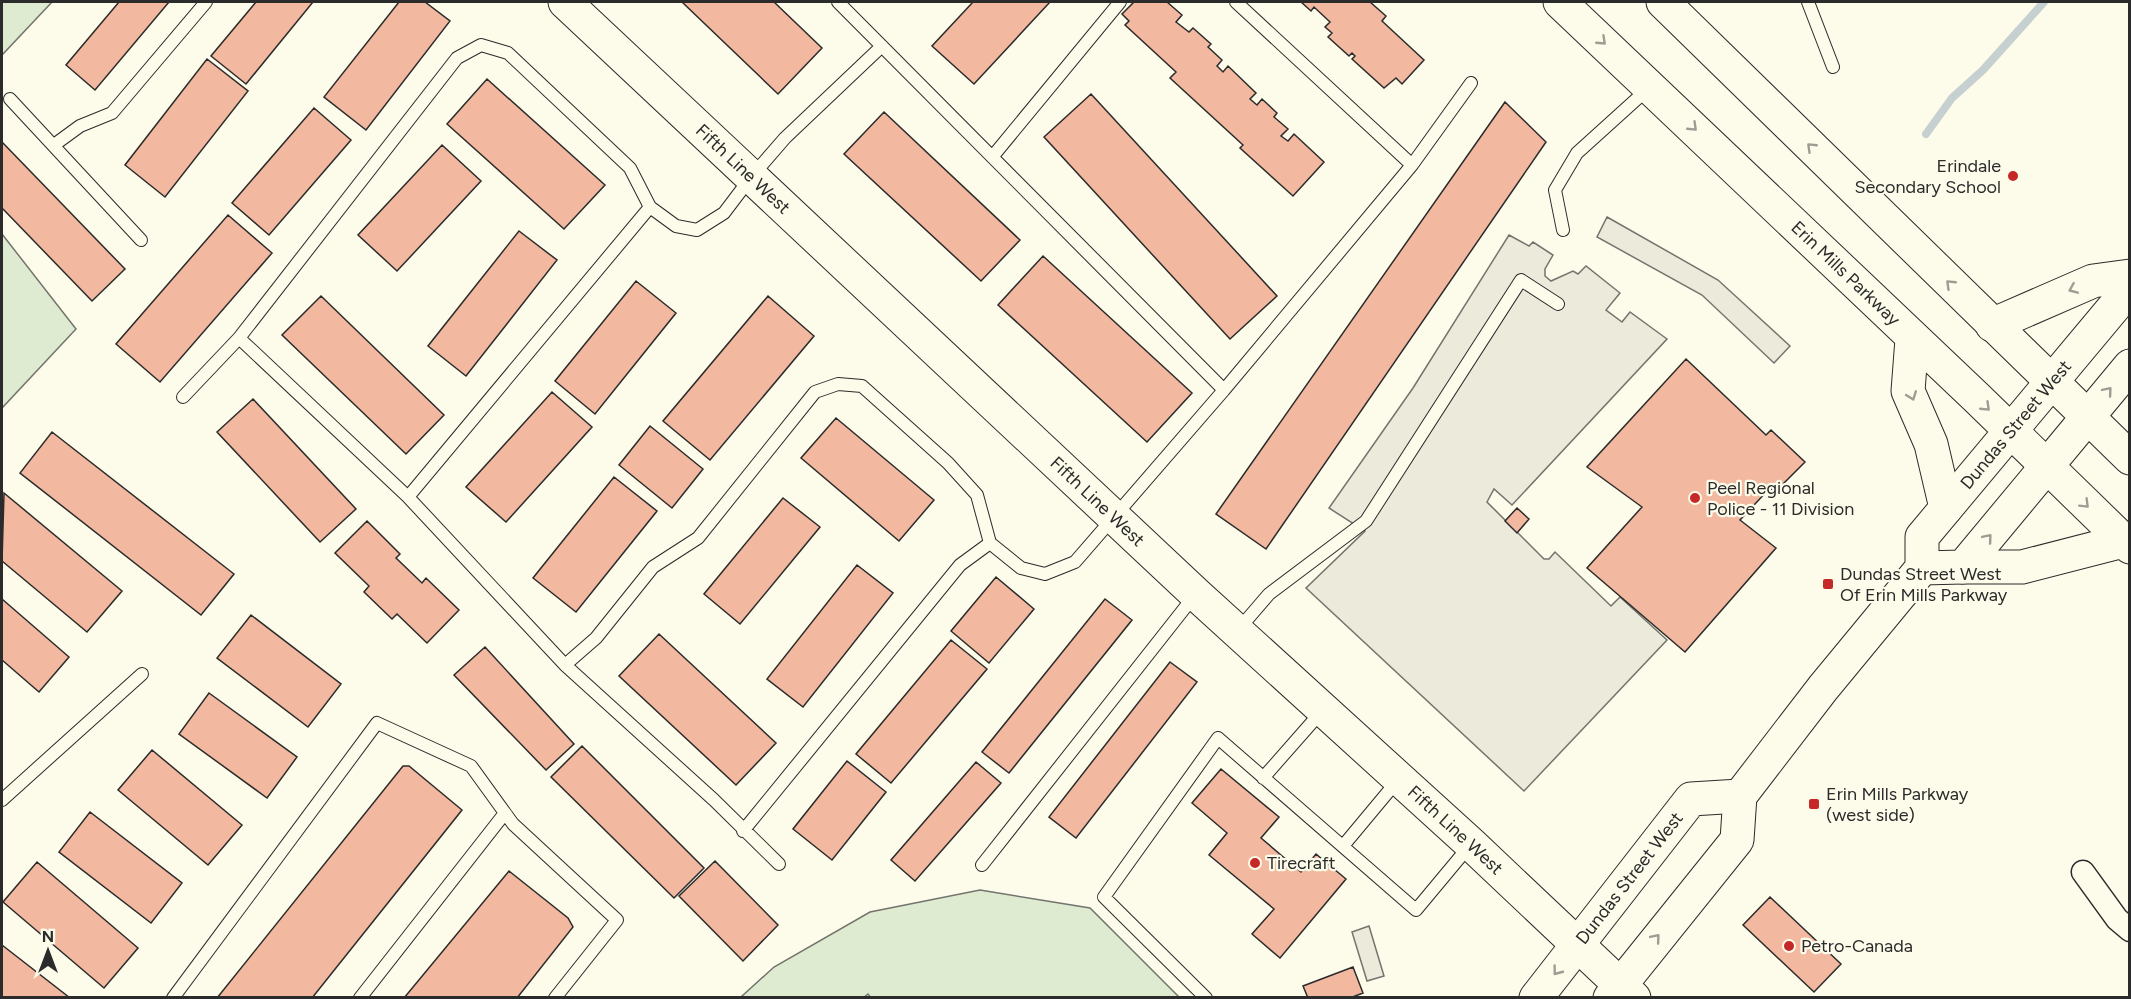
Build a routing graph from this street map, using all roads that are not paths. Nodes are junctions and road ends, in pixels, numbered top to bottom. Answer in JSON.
{"nodes":[{"id":1,"x":206,"y":2,"type":"edge"},
{"id":2,"x":565,"y":2,"type":"edge"},
{"id":3,"x":838,"y":2,"type":"edge"},
{"id":4,"x":1120,"y":2,"type":"edge"},
{"id":5,"x":1236,"y":2,"type":"edge"},
{"id":6,"x":1560,"y":2,"type":"edge"},
{"id":7,"x":1663,"y":2,"type":"edge"},
{"id":8,"x":1808,"y":2,"type":"edge"},
{"id":9,"x":882,"y":46,"type":"junction"},
{"id":10,"x":1833,"y":67,"type":"dead end"},
{"id":11,"x":1471,"y":83,"type":"dead end"},
{"id":12,"x":1651,"y":87,"type":"junction"},
{"id":13,"x":10,"y":99,"type":"dead end"},
{"id":14,"x":54,"y":145,"type":"junction"},
{"id":15,"x":993,"y":156,"type":"junction"},
{"id":16,"x":1412,"y":165,"type":"junction"},
{"id":17,"x":752,"y":176,"type":"junction"},
{"id":18,"x":651,"y":207,"type":"junction"},
{"id":19,"x":1563,"y":230,"type":"dead end"},
{"id":20,"x":141,"y":240,"type":"dead end"},
{"id":21,"x":2130,"y":276,"type":"edge"},
{"id":22,"x":2130,"y":288,"type":"edge"},
{"id":23,"x":1558,"y":304,"type":"dead end"},
{"id":24,"x":1992,"y":325,"type":"junction"},
{"id":25,"x":239,"y":338,"type":"junction"},
{"id":26,"x":1912,"y":339,"type":"junction"},
{"id":27,"x":2130,"y":366,"type":"edge"},
{"id":28,"x":2051,"y":382,"type":"junction"},
{"id":29,"x":1224,"y":390,"type":"junction"},
{"id":30,"x":183,"y":397,"type":"dead end"},
{"id":31,"x":2087,"y":417,"type":"junction"},
{"id":32,"x":2011,"y":431,"type":"junction"},
{"id":33,"x":2130,"y":458,"type":"edge"},
{"id":34,"x":2048,"y":467,"type":"junction"},
{"id":35,"x":408,"y":497,"type":"junction"},
{"id":36,"x":1946,"y":508,"type":"junction"},
{"id":37,"x":1116,"y":516,"type":"junction"},
{"id":38,"x":990,"y":543,"type":"junction"},
{"id":39,"x":2126,"y":544,"type":"edge"},
{"id":40,"x":1963,"y":567,"type":"junction"},
{"id":41,"x":1922,"y":568,"type":"junction"},
{"id":42,"x":1196,"y":594,"type":"junction"},
{"id":43,"x":1236,"y":631,"type":"junction"},
{"id":44,"x":565,"y":665,"type":"junction"},
{"id":45,"x":142,"y":674,"type":"dead end"},
{"id":46,"x":1322,"y":711,"type":"junction"},
{"id":47,"x":1263,"y":778,"type":"junction"},
{"id":48,"x":1398,"y":779,"type":"junction"},
{"id":49,"x":1740,"y":796,"type":"junction"},
{"id":50,"x":2,"y":800,"type":"edge"},
{"id":51,"x":505,"y":813,"type":"junction"},
{"id":52,"x":743,"y":831,"type":"junction"},
{"id":53,"x":1471,"y":844,"type":"junction"},
{"id":54,"x":1343,"y":846,"type":"junction"},
{"id":55,"x":779,"y":864,"type":"dead end"},
{"id":56,"x":982,"y":865,"type":"dead end"},
{"id":57,"x":2083,"y":872,"type":"dead end"},
{"id":58,"x":2130,"y":930,"type":"edge"},
{"id":59,"x":1577,"y":944,"type":"junction"},
{"id":60,"x":1621,"y":993,"type":"edge"},
{"id":61,"x":173,"y":998,"type":"edge"},
{"id":62,"x":360,"y":998,"type":"edge"},
{"id":63,"x":555,"y":998,"type":"edge"},
{"id":64,"x":1206,"y":998,"type":"edge"},
{"id":65,"x":1536,"y":998,"type":"edge"}],
"edges":[{"from":1,"to":14,"type":"lane"},
{"from":2,"to":17,"type":"main road","name":"Fifth Line West"},
{"from":3,"to":9,"type":"lane"},
{"from":4,"to":15,"type":"lane"},
{"from":5,"to":16,"type":"lane"},
{"from":6,"to":12,"type":"main road","name":"Erin Mills Parkway","one_way":true},
{"from":24,"to":7,"type":"main road","one_way":true},
{"from":8,"to":10,"type":"lane"},
{"from":9,"to":15,"type":"lane"},
{"from":9,"to":17,"type":"lane"},
{"from":11,"to":16,"type":"lane"},
{"from":12,"to":19,"type":"lane"},
{"from":12,"to":26,"type":"main road","name":"Erin Mills Parkway","one_way":true},
{"from":13,"to":14,"type":"lane"},
{"from":14,"to":20,"type":"lane"},
{"from":15,"to":29,"type":"lane"},
{"from":16,"to":29,"type":"lane"},
{"from":17,"to":18,"type":"lane"},
{"from":17,"to":37,"type":"main road","name":"Fifth Line West"},
{"from":18,"to":25,"type":"lane"},
{"from":18,"to":35,"type":"lane"},
{"from":21,"to":24,"type":"main road","one_way":true},
{"from":22,"to":28,"type":"main road","name":"Dundas Street West"},
{"from":23,"to":43,"type":"lane"},
{"from":24,"to":28,"type":"main road"},
{"from":25,"to":30,"type":"lane"},
{"from":25,"to":35,"type":"lane"},
{"from":26,"to":32,"type":"main road","name":"Erin Mills Parkway","one_way":true},
{"from":26,"to":36,"type":"main road","one_way":true},
{"from":31,"to":27,"type":"main road","one_way":true},
{"from":28,"to":31,"type":"main road"},
{"from":28,"to":32,"type":"main road","name":"Dundas Street West"},
{"from":29,"to":37,"type":"lane"},
{"from":31,"to":33,"type":"main road"},
{"from":31,"to":34,"type":"main road"},
{"from":32,"to":34,"type":"main road","name":"Erin Mills Parkway"},
{"from":32,"to":36,"type":"main road","name":"Dundas Street West"},
{"from":34,"to":39,"type":"main road","name":"Erin Mills Parkway","one_way":true},
{"from":40,"to":34,"type":"main road","one_way":true},
{"from":35,"to":44,"type":"lane"},
{"from":36,"to":41,"type":"main road","name":"Dundas Street West"},
{"from":37,"to":38,"type":"lane"},
{"from":37,"to":42,"type":"main road","name":"Fifth Line West"},
{"from":38,"to":44,"type":"lane"},
{"from":38,"to":52,"type":"lane"},
{"from":39,"to":40,"type":"main road"},
{"from":40,"to":41,"type":"main road"},
{"from":41,"to":49,"type":"main road"},
{"from":42,"to":43,"type":"main road","name":"Fifth Line West"},
{"from":42,"to":56,"type":"lane"},
{"from":43,"to":46,"type":"main road","name":"Fifth Line West"},
{"from":44,"to":52,"type":"lane"},
{"from":45,"to":50,"type":"lane"},
{"from":46,"to":47,"type":"lane"},
{"from":46,"to":48,"type":"main road","name":"Fifth Line West"},
{"from":47,"to":54,"type":"lane"},
{"from":47,"to":64,"type":"lane"},
{"from":48,"to":53,"type":"main road","name":"Fifth Line West"},
{"from":48,"to":54,"type":"lane"},
{"from":49,"to":59,"type":"main road","name":"Dundas Street West"},
{"from":60,"to":49,"type":"main road","one_way":true},
{"from":51,"to":61,"type":"lane"},
{"from":51,"to":62,"type":"lane"},
{"from":51,"to":63,"type":"lane"},
{"from":52,"to":55,"type":"lane"},
{"from":53,"to":54,"type":"lane"},
{"from":53,"to":59,"type":"main road","name":"Fifth Line West"},
{"from":57,"to":58,"type":"street"},
{"from":59,"to":60,"type":"main road","name":"Fifth Line West"},
{"from":59,"to":65,"type":"main road","name":"Dundas Street West","one_way":true}]}
